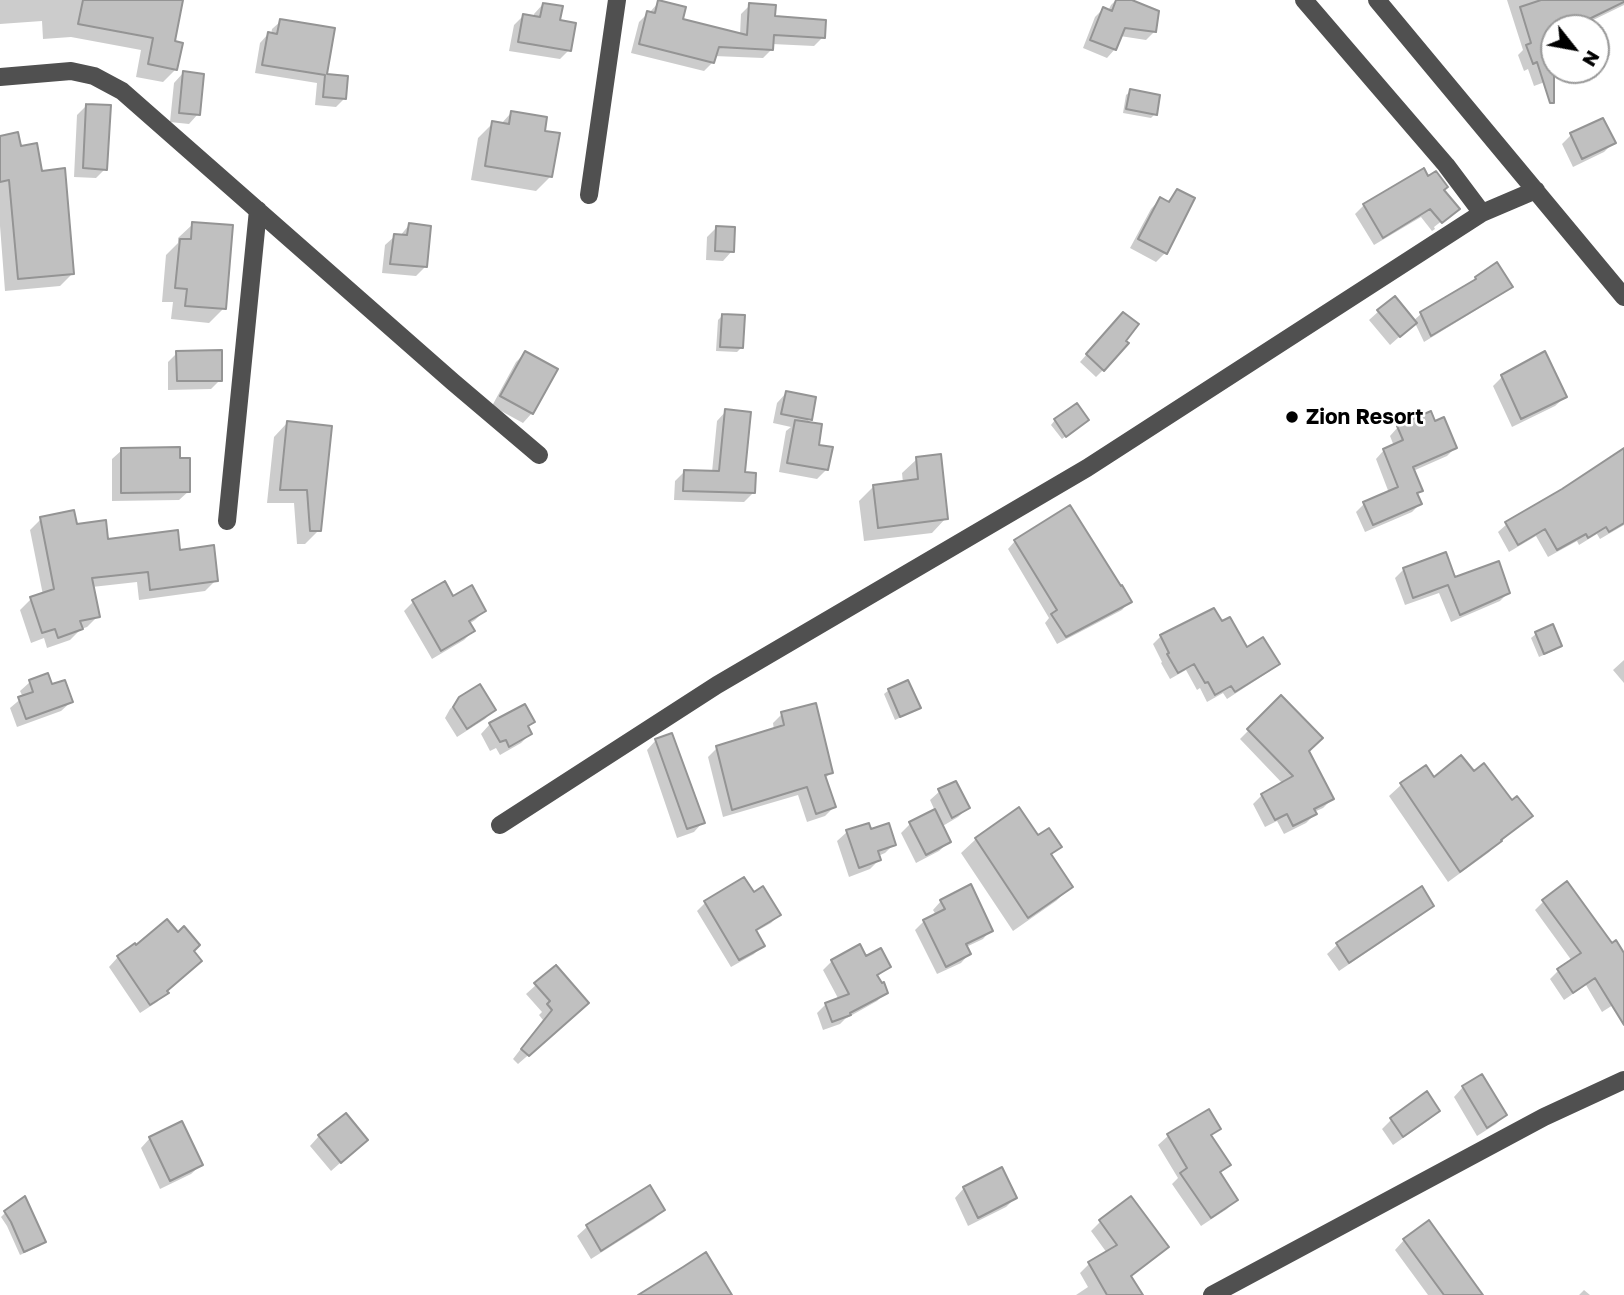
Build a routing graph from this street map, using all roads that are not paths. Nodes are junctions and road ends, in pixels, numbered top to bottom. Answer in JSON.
{"nodes":[{"id":1,"x":617,"y":0,"type":"edge"},
{"id":2,"x":1304,"y":0,"type":"edge"},
{"id":3,"x":1377,"y":0,"type":"edge"},
{"id":4,"x":0,"y":77,"type":"edge"},
{"id":5,"x":1536,"y":190,"type":"junction"},
{"id":6,"x":589,"y":195,"type":"dead end"},
{"id":7,"x":258,"y":210,"type":"junction"},
{"id":8,"x":1482,"y":213,"type":"junction"},
{"id":9,"x":1624,"y":297,"type":"edge"},
{"id":10,"x":539,"y":455,"type":"dead end"},
{"id":11,"x":227,"y":521,"type":"dead end"},
{"id":12,"x":500,"y":825,"type":"dead end"},
{"id":13,"x":1624,"y":1080,"type":"edge"},
{"id":14,"x":1212,"y":1295,"type":"edge"}],
"edges":[{"from":1,"to":6,"type":"street"},
{"from":2,"to":8,"type":"street"},
{"from":3,"to":5,"type":"street"},
{"from":4,"to":7,"type":"street"},
{"from":5,"to":8,"type":"street"},
{"from":5,"to":9,"type":"street"},
{"from":7,"to":10,"type":"street"},
{"from":7,"to":11,"type":"street"},
{"from":8,"to":12,"type":"street"},
{"from":13,"to":14,"type":"street"}]}
